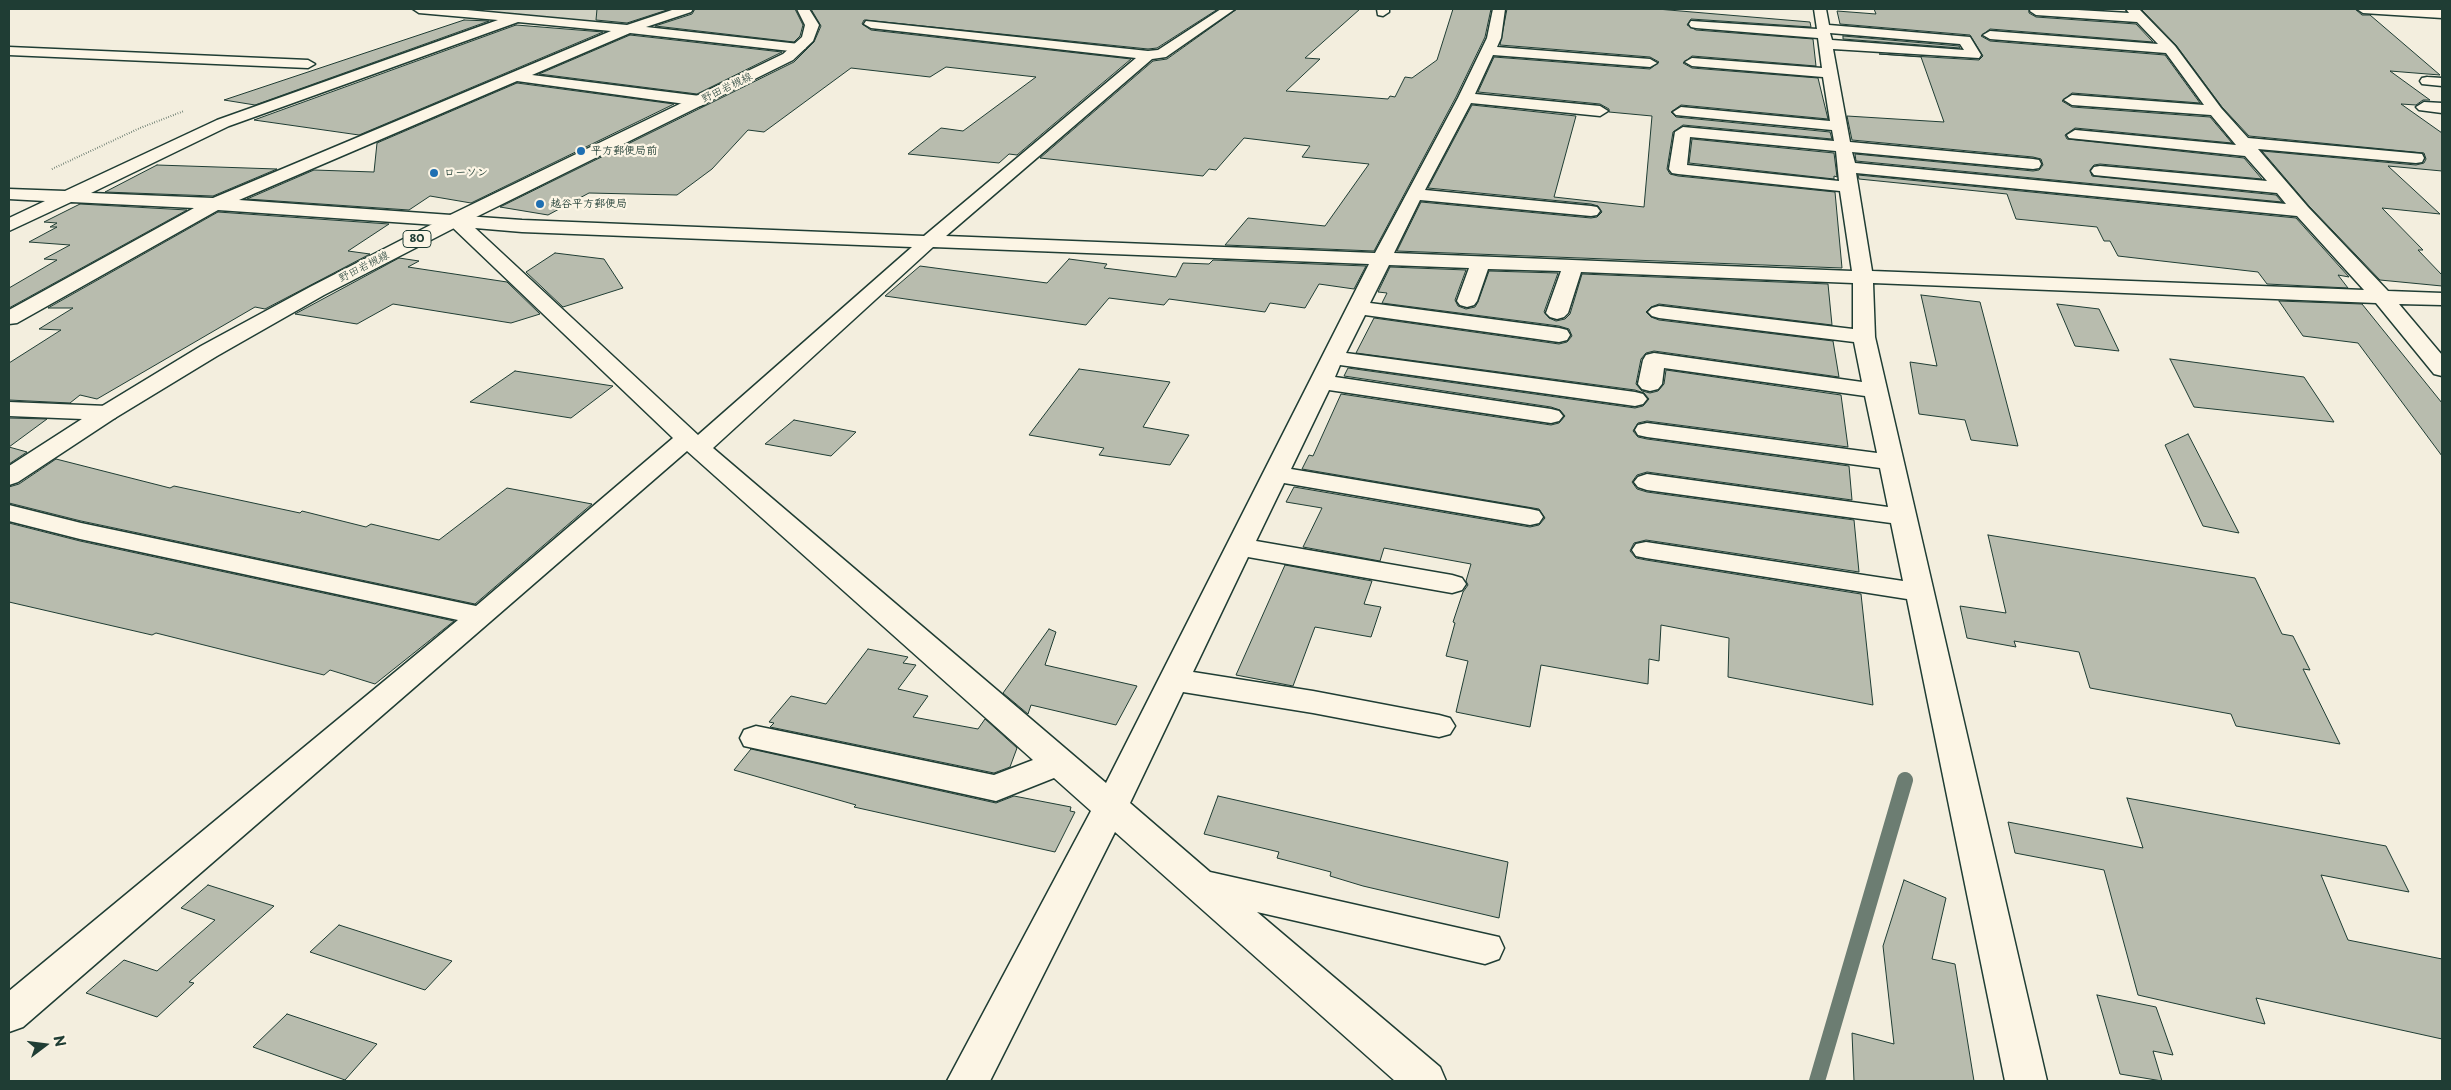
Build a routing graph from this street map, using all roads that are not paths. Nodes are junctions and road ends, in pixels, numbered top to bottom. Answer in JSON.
{"nodes":[{"id":1,"x":419,"y":9,"type":"edge"},
{"id":2,"x":687,"y":9,"type":"edge"},
{"id":3,"x":803,"y":9,"type":"edge"},
{"id":4,"x":1230,"y":9,"type":"edge"},
{"id":5,"x":1499,"y":9,"type":"edge"},
{"id":6,"x":2363,"y":9,"type":"edge"},
{"id":7,"x":2036,"y":11,"type":"dead end"},
{"id":8,"x":2137,"y":13,"type":"edge"},
{"id":9,"x":2442,"y":14,"type":"edge"},
{"id":10,"x":515,"y":19,"type":"junction"},
{"id":11,"x":871,"y":24,"type":"dead end"},
{"id":12,"x":1696,"y":24,"type":"dead end"},
{"id":13,"x":1964,"y":27,"type":"dead end"},
{"id":14,"x":628,"y":29,"type":"junction"},
{"id":15,"x":1990,"y":34,"type":"dead end"},
{"id":16,"x":1823,"y":35,"type":"edge"},
{"id":17,"x":799,"y":48,"type":"junction"},
{"id":18,"x":2170,"y":49,"type":"junction"},
{"id":19,"x":1487,"y":50,"type":"junction"},
{"id":20,"x":9,"y":51,"type":"edge"},
{"id":21,"x":1148,"y":54,"type":"junction"},
{"id":22,"x":1692,"y":62,"type":"dead end"},
{"id":23,"x":1650,"y":63,"type":"dead end"},
{"id":24,"x":308,"y":64,"type":"dead end"},
{"id":25,"x":1830,"y":73,"type":"junction"},
{"id":26,"x":516,"y":76,"type":"junction"},
{"id":27,"x":1466,"y":98,"type":"junction"},
{"id":28,"x":2072,"y":100,"type":"dead end"},
{"id":29,"x":700,"y":101,"type":"junction"},
{"id":30,"x":1816,"y":104,"type":"dead end"},
{"id":31,"x":1834,"y":106,"type":"junction"},
{"id":32,"x":2424,"y":107,"type":"dead end"},
{"id":33,"x":2442,"y":108,"type":"edge"},
{"id":34,"x":1600,"y":111,"type":"dead end"},
{"id":35,"x":2216,"y":111,"type":"junction"},
{"id":36,"x":1681,"y":112,"type":"dead end"},
{"id":37,"x":1838,"y":126,"type":"junction"},
{"id":38,"x":2074,"y":135,"type":"dead end"},
{"id":39,"x":1771,"y":140,"type":"junction"},
{"id":40,"x":1843,"y":147,"type":"junction"},
{"id":41,"x":2247,"y":147,"type":"junction"},
{"id":42,"x":2416,"y":158,"type":"dead end"},
{"id":43,"x":2033,"y":164,"type":"dead end"},
{"id":44,"x":1847,"y":167,"type":"junction"},
{"id":45,"x":2100,"y":171,"type":"dead end"},
{"id":46,"x":1774,"y":179,"type":"junction"},
{"id":47,"x":1848,"y":187,"type":"junction"},
{"id":48,"x":2282,"y":188,"type":"junction"},
{"id":49,"x":9,"y":194,"type":"edge"},
{"id":50,"x":1414,"y":194,"type":"junction"},
{"id":51,"x":70,"y":197,"type":"junction"},
{"id":52,"x":215,"y":204,"type":"junction"},
{"id":53,"x":2302,"y":211,"type":"junction"},
{"id":54,"x":1591,"y":212,"type":"dead end"},
{"id":55,"x":455,"y":220,"type":"junction"},
{"id":56,"x":9,"y":225,"type":"edge"},
{"id":57,"x":927,"y":243,"type":"junction"},
{"id":58,"x":1382,"y":260,"type":"junction"},
{"id":59,"x":1480,"y":264,"type":"junction"},
{"id":60,"x":1574,"y":267,"type":"junction"},
{"id":61,"x":1863,"y":277,"type":"junction"},
{"id":62,"x":2382,"y":297,"type":"junction"},
{"id":63,"x":2442,"y":299,"type":"edge"},
{"id":64,"x":1467,"y":302,"type":"dead end"},
{"id":65,"x":1359,"y":308,"type":"junction"},
{"id":66,"x":1659,"y":312,"type":"dead end"},
{"id":67,"x":1557,"y":313,"type":"dead end"},
{"id":68,"x":9,"y":318,"type":"edge"},
{"id":69,"x":1558,"y":335,"type":"dead end"},
{"id":70,"x":1864,"y":337,"type":"junction"},
{"id":71,"x":1335,"y":358,"type":"junction"},
{"id":72,"x":2442,"y":369,"type":"edge"},
{"id":73,"x":1322,"y":382,"type":"junction"},
{"id":74,"x":1876,"y":391,"type":"junction"},
{"id":75,"x":9,"y":409,"type":"edge"},
{"id":76,"x":107,"y":413,"type":"junction"},
{"id":77,"x":1551,"y":416,"type":"dead end"},
{"id":78,"x":1647,"y":430,"type":"dead end"},
{"id":79,"x":693,"y":442,"type":"junction"},
{"id":80,"x":1891,"y":462,"type":"junction"},
{"id":81,"x":1277,"y":474,"type":"junction"},
{"id":82,"x":9,"y":477,"type":"edge"},
{"id":83,"x":1647,"y":482,"type":"dead end"},
{"id":84,"x":9,"y":513,"type":"edge"},
{"id":85,"x":1530,"y":517,"type":"dead end"},
{"id":86,"x":1903,"y":517,"type":"junction"},
{"id":87,"x":1241,"y":547,"type":"junction"},
{"id":88,"x":1646,"y":550,"type":"dead end"},
{"id":89,"x":1452,"y":584,"type":"dead end"},
{"id":90,"x":1919,"y":592,"type":"junction"},
{"id":91,"x":482,"y":616,"type":"junction"},
{"id":92,"x":1174,"y":680,"type":"junction"},
{"id":93,"x":1438,"y":726,"type":"dead end"},
{"id":94,"x":756,"y":738,"type":"dead end"},
{"id":95,"x":1058,"y":762,"type":"junction"},
{"id":96,"x":1110,"y":808,"type":"junction"},
{"id":97,"x":1196,"y":883,"type":"junction"},
{"id":98,"x":1485,"y":948,"type":"dead end"},
{"id":99,"x":9,"y":1015,"type":"edge"},
{"id":100,"x":968,"y":1081,"type":"edge"},
{"id":101,"x":1425,"y":1081,"type":"edge"},
{"id":102,"x":2026,"y":1081,"type":"edge"}],
"edges":[{"from":1,"to":10,"type":"street"},
{"from":2,"to":14,"type":"street"},
{"from":3,"to":17,"type":"street","name":"野田岩槻線","number":"80"},
{"from":4,"to":21,"type":"street"},
{"from":5,"to":19,"type":"street"},
{"from":6,"to":9,"type":"street"},
{"from":7,"to":8,"type":"street"},
{"from":8,"to":18,"type":"street"},
{"from":10,"to":14,"type":"street"},
{"from":10,"to":51,"type":"street"},
{"from":11,"to":21,"type":"street"},
{"from":12,"to":16,"type":"street"},
{"from":13,"to":16,"type":"street"},
{"from":14,"to":17,"type":"street"},
{"from":14,"to":26,"type":"street"},
{"from":15,"to":18,"type":"street"},
{"from":16,"to":16,"type":"street"},
{"from":16,"to":25,"type":"street"},
{"from":17,"to":29,"type":"street","name":"野田岩槻線","number":"80"},
{"from":18,"to":35,"type":"street"},
{"from":19,"to":23,"type":"street"},
{"from":19,"to":27,"type":"street"},
{"from":20,"to":24,"type":"street"},
{"from":21,"to":57,"type":"street"},
{"from":22,"to":25,"type":"street"},
{"from":25,"to":31,"type":"street"},
{"from":26,"to":29,"type":"street"},
{"from":26,"to":52,"type":"street"},
{"from":27,"to":34,"type":"street"},
{"from":27,"to":50,"type":"street"},
{"from":28,"to":35,"type":"street"},
{"from":29,"to":55,"type":"street","name":"野田岩槻線","number":"80"},
{"from":30,"to":31,"type":"street"},
{"from":31,"to":37,"type":"street"},
{"from":32,"to":33,"type":"street"},
{"from":35,"to":41,"type":"street"},
{"from":36,"to":37,"type":"street"},
{"from":37,"to":40,"type":"street"},
{"from":38,"to":41,"type":"street"},
{"from":39,"to":40,"type":"street"},
{"from":39,"to":46,"type":"street"},
{"from":39,"to":46,"type":"street"},
{"from":40,"to":43,"type":"street"},
{"from":40,"to":44,"type":"street"},
{"from":41,"to":42,"type":"street"},
{"from":41,"to":48,"type":"street"},
{"from":44,"to":47,"type":"street"},
{"from":44,"to":53,"type":"street"},
{"from":45,"to":48,"type":"street"},
{"from":46,"to":47,"type":"street"},
{"from":47,"to":61,"type":"street"},
{"from":48,"to":53,"type":"street"},
{"from":49,"to":51,"type":"street"},
{"from":50,"to":54,"type":"street"},
{"from":50,"to":58,"type":"street"},
{"from":51,"to":52,"type":"street"},
{"from":51,"to":56,"type":"street"},
{"from":52,"to":55,"type":"street"},
{"from":52,"to":68,"type":"street"},
{"from":53,"to":62,"type":"street"},
{"from":55,"to":57,"type":"street"},
{"from":55,"to":76,"type":"street","name":"野田岩槻線","number":"80"},
{"from":55,"to":79,"type":"street"},
{"from":57,"to":58,"type":"street"},
{"from":57,"to":79,"type":"street"},
{"from":58,"to":59,"type":"street"},
{"from":58,"to":65,"type":"street"},
{"from":59,"to":60,"type":"street"},
{"from":59,"to":64,"type":"street"},
{"from":60,"to":61,"type":"street"},
{"from":60,"to":67,"type":"street"},
{"from":61,"to":62,"type":"street"},
{"from":61,"to":70,"type":"street"},
{"from":62,"to":63,"type":"street"},
{"from":62,"to":72,"type":"street"},
{"from":65,"to":69,"type":"street"},
{"from":65,"to":71,"type":"street"},
{"from":66,"to":70,"type":"street"},
{"from":70,"to":74,"type":"street"},
{"from":71,"to":73,"type":"street"},
{"from":71,"to":74,"type":"street"},
{"from":73,"to":77,"type":"street"},
{"from":73,"to":81,"type":"street"},
{"from":74,"to":80,"type":"street"},
{"from":75,"to":76,"type":"street"},
{"from":76,"to":82,"type":"street","name":"野田岩槻線","number":"80"},
{"from":78,"to":80,"type":"street"},
{"from":79,"to":91,"type":"street"},
{"from":79,"to":95,"type":"street"},
{"from":80,"to":86,"type":"street"},
{"from":81,"to":85,"type":"street"},
{"from":81,"to":87,"type":"street"},
{"from":83,"to":86,"type":"street"},
{"from":84,"to":91,"type":"street"},
{"from":86,"to":90,"type":"street"},
{"from":87,"to":89,"type":"street"},
{"from":87,"to":92,"type":"street"},
{"from":88,"to":90,"type":"street"},
{"from":90,"to":102,"type":"street"},
{"from":91,"to":99,"type":"street"},
{"from":92,"to":93,"type":"street"},
{"from":92,"to":96,"type":"street"},
{"from":94,"to":95,"type":"street"},
{"from":95,"to":96,"type":"street"},
{"from":96,"to":97,"type":"street"},
{"from":96,"to":100,"type":"street"},
{"from":97,"to":98,"type":"street"},
{"from":97,"to":101,"type":"street"}]}
